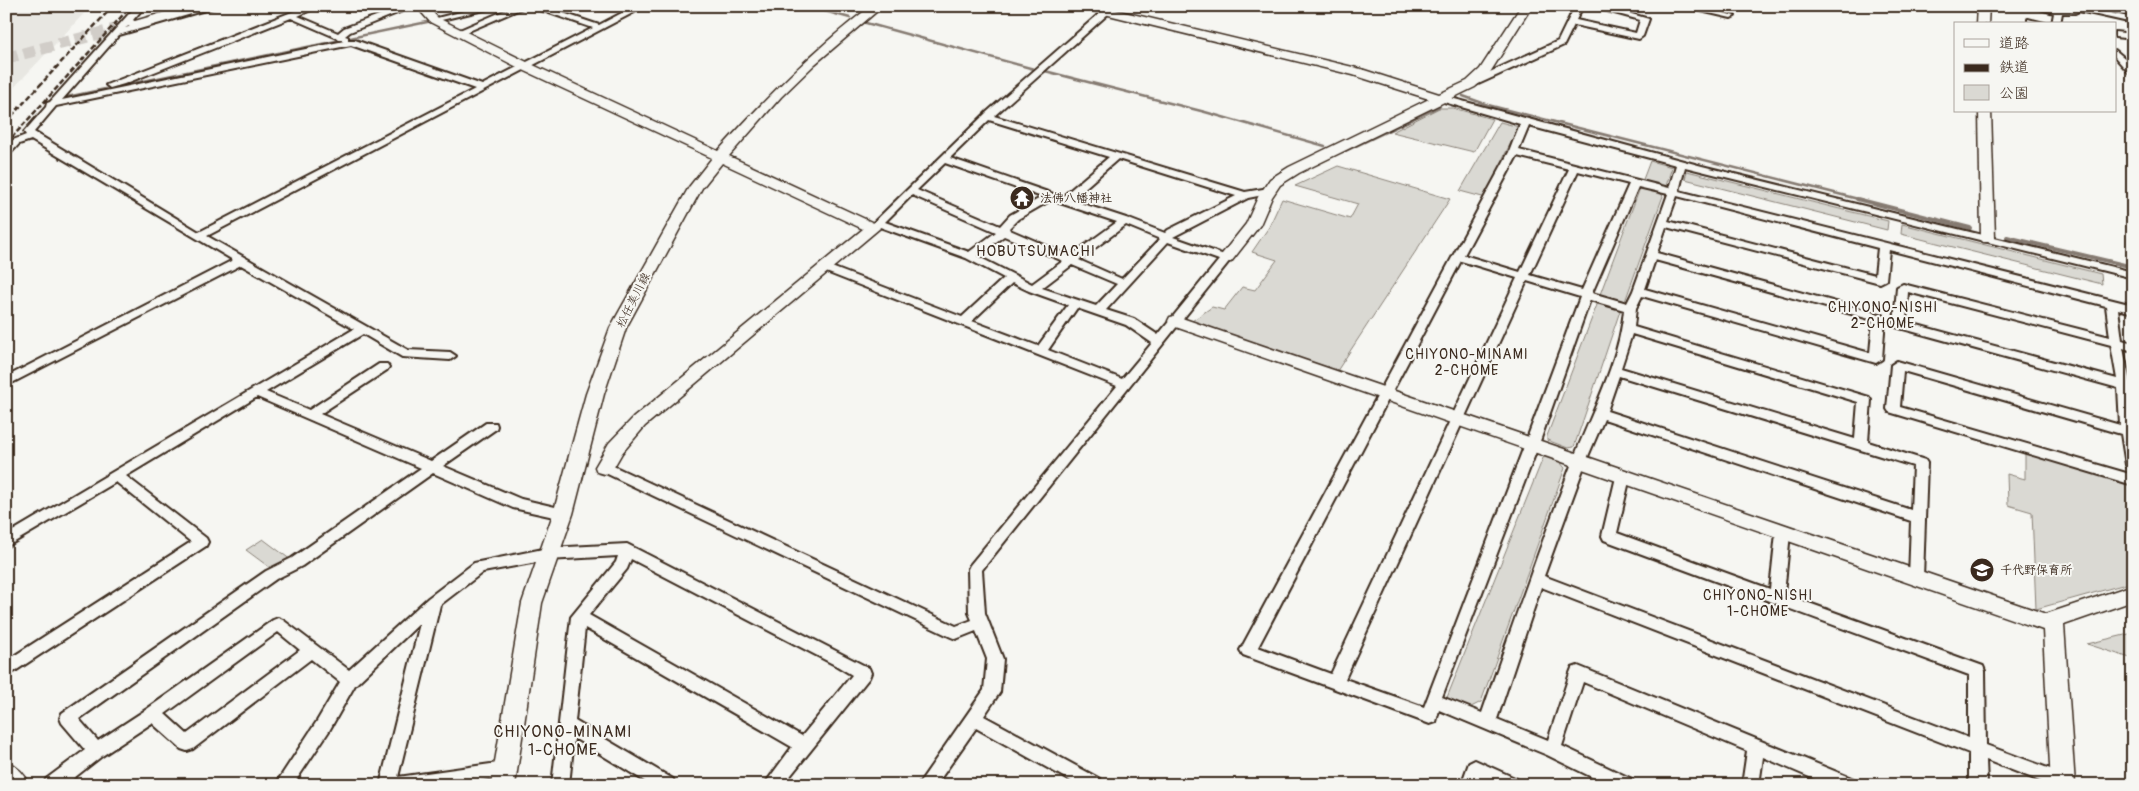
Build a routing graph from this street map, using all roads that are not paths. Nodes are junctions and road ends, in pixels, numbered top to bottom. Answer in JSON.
{"nodes":[{"id":1,"x":141,"y":6,"type":"edge"},
{"id":2,"x":190,"y":6,"type":"edge"},
{"id":3,"x":199,"y":6,"type":"edge"},
{"id":4,"x":215,"y":6,"type":"edge"},
{"id":5,"x":315,"y":6,"type":"edge"},
{"id":6,"x":411,"y":6,"type":"edge"},
{"id":7,"x":421,"y":6,"type":"edge"},
{"id":8,"x":508,"y":6,"type":"edge"},
{"id":9,"x":524,"y":6,"type":"edge"},
{"id":10,"x":533,"y":6,"type":"edge"},
{"id":11,"x":642,"y":6,"type":"edge"},
{"id":12,"x":878,"y":6,"type":"edge"},
{"id":13,"x":1084,"y":6,"type":"edge"},
{"id":14,"x":1526,"y":6,"type":"edge"},
{"id":15,"x":1579,"y":6,"type":"edge"},
{"id":16,"x":1593,"y":6,"type":"edge"},
{"id":17,"x":1637,"y":6,"type":"edge"},
{"id":18,"x":1683,"y":6,"type":"edge"},
{"id":19,"x":1983,"y":6,"type":"edge"},
{"id":20,"x":2034,"y":6,"type":"edge"},
{"id":21,"x":2066,"y":6,"type":"edge"},
{"id":22,"x":491,"y":7,"type":"edge"},
{"id":23,"x":2058,"y":8,"type":"edge"},
{"id":24,"x":1110,"y":9,"type":"edge"},
{"id":25,"x":2085,"y":11,"type":"junction"},
{"id":26,"x":2105,"y":15,"type":"edge"},
{"id":27,"x":292,"y":16,"type":"junction"},
{"id":28,"x":1634,"y":16,"type":"junction"},
{"id":29,"x":1731,"y":16,"type":"dead end"},
{"id":30,"x":435,"y":21,"type":"junction"},
{"id":31,"x":2031,"y":21,"type":"dead end"},
{"id":32,"x":2133,"y":21,"type":"edge"},
{"id":33,"x":1572,"y":22,"type":"junction"},
{"id":34,"x":1982,"y":22,"type":"edge"},
{"id":35,"x":2035,"y":22,"type":"edge"},
{"id":36,"x":2056,"y":22,"type":"edge"},
{"id":37,"x":128,"y":25,"type":"junction"},
{"id":38,"x":600,"y":28,"type":"junction"},
{"id":39,"x":459,"y":32,"type":"junction"},
{"id":40,"x":114,"y":34,"type":"junction"},
{"id":41,"x":2116,"y":34,"type":"edge"},
{"id":42,"x":339,"y":36,"type":"junction"},
{"id":43,"x":2133,"y":37,"type":"edge"},
{"id":44,"x":352,"y":42,"type":"junction"},
{"id":45,"x":2116,"y":50,"type":"edge"},
{"id":46,"x":2133,"y":56,"type":"edge"},
{"id":47,"x":527,"y":67,"type":"junction"},
{"id":48,"x":2133,"y":72,"type":"edge"},
{"id":49,"x":1471,"y":84,"type":"junction"},
{"id":50,"x":484,"y":89,"type":"junction"},
{"id":51,"x":61,"y":95,"type":"junction"},
{"id":52,"x":1440,"y":98,"type":"junction"},
{"id":53,"x":50,"y":106,"type":"junction"},
{"id":54,"x":1985,"y":112,"type":"edge"},
{"id":55,"x":989,"y":117,"type":"junction"},
{"id":56,"x":1525,"y":123,"type":"junction"},
{"id":57,"x":32,"y":136,"type":"junction"},
{"id":58,"x":1514,"y":152,"type":"junction"},
{"id":59,"x":6,"y":153,"type":"edge"},
{"id":60,"x":1117,"y":155,"type":"junction"},
{"id":61,"x":720,"y":157,"type":"junction"},
{"id":62,"x":943,"y":159,"type":"junction"},
{"id":63,"x":1681,"y":163,"type":"junction"},
{"id":64,"x":1575,"y":167,"type":"junction"},
{"id":65,"x":1635,"y":183,"type":"junction"},
{"id":66,"x":910,"y":191,"type":"junction"},
{"id":67,"x":1269,"y":191,"type":"junction"},
{"id":68,"x":1673,"y":193,"type":"junction"},
{"id":69,"x":1245,"y":195,"type":"junction"},
{"id":70,"x":1052,"y":196,"type":"junction"},
{"id":71,"x":1064,"y":201,"type":"junction"},
{"id":72,"x":1125,"y":221,"type":"junction"},
{"id":73,"x":1662,"y":223,"type":"junction"},
{"id":74,"x":876,"y":225,"type":"junction"},
{"id":75,"x":1004,"y":230,"type":"junction"},
{"id":76,"x":199,"y":236,"type":"junction"},
{"id":77,"x":1167,"y":238,"type":"junction"},
{"id":78,"x":1988,"y":239,"type":"junction"},
{"id":79,"x":1884,"y":246,"type":"junction"},
{"id":80,"x":1652,"y":255,"type":"junction"},
{"id":81,"x":970,"y":256,"type":"junction"},
{"id":82,"x":1458,"y":257,"type":"junction"},
{"id":83,"x":1226,"y":258,"type":"junction"},
{"id":84,"x":1071,"y":259,"type":"junction"},
{"id":85,"x":242,"y":260,"type":"junction"},
{"id":86,"x":825,"y":268,"type":"junction"},
{"id":87,"x":2133,"y":275,"type":"edge"},
{"id":88,"x":1523,"y":276,"type":"junction"},
{"id":89,"x":1011,"y":278,"type":"junction"},
{"id":90,"x":1125,"y":284,"type":"junction"},
{"id":91,"x":1033,"y":289,"type":"junction"},
{"id":92,"x":1639,"y":291,"type":"junction"},
{"id":93,"x":1586,"y":295,"type":"junction"},
{"id":94,"x":1075,"y":303,"type":"junction"},
{"id":95,"x":2112,"y":304,"type":"junction"},
{"id":96,"x":1630,"y":308,"type":"junction"},
{"id":97,"x":2133,"y":310,"type":"edge"},
{"id":98,"x":1098,"y":311,"type":"junction"},
{"id":99,"x":1176,"y":321,"type":"junction"},
{"id":100,"x":964,"y":322,"type":"junction"},
{"id":101,"x":1628,"y":329,"type":"junction"},
{"id":102,"x":363,"y":330,"type":"junction"},
{"id":103,"x":1159,"y":342,"type":"junction"},
{"id":104,"x":2116,"y":342,"type":"junction"},
{"id":105,"x":2133,"y":347,"type":"edge"},
{"id":106,"x":1040,"y":352,"type":"junction"},
{"id":107,"x":450,"y":356,"type":"dead end"},
{"id":108,"x":383,"y":367,"type":"dead end"},
{"id":109,"x":1614,"y":370,"type":"junction"},
{"id":110,"x":6,"y":382,"type":"edge"},
{"id":111,"x":1124,"y":384,"type":"junction"},
{"id":112,"x":2128,"y":387,"type":"edge"},
{"id":113,"x":256,"y":392,"type":"junction"},
{"id":114,"x":1385,"y":394,"type":"junction"},
{"id":115,"x":1600,"y":413,"type":"junction"},
{"id":116,"x":310,"y":415,"type":"junction"},
{"id":117,"x":1456,"y":418,"type":"junction"},
{"id":118,"x":490,"y":426,"type":"dead end"},
{"id":119,"x":2130,"y":432,"type":"edge"},
{"id":120,"x":1532,"y":444,"type":"junction"},
{"id":121,"x":1861,"y":445,"type":"junction"},
{"id":122,"x":1579,"y":461,"type":"junction"},
{"id":123,"x":2133,"y":465,"type":"edge"},
{"id":124,"x":431,"y":466,"type":"junction"},
{"id":125,"x":604,"y":467,"type":"joint"},
{"id":126,"x":116,"y":476,"type":"junction"},
{"id":127,"x":1623,"y":477,"type":"junction"},
{"id":128,"x":2133,"y":480,"type":"edge"},
{"id":129,"x":563,"y":514,"type":"junction"},
{"id":130,"x":1918,"y":518,"type":"junction"},
{"id":131,"x":1783,"y":533,"type":"junction"},
{"id":132,"x":6,"y":542,"type":"edge"},
{"id":133,"x":627,"y":550,"type":"junction"},
{"id":134,"x":548,"y":554,"type":"junction"},
{"id":135,"x":1916,"y":578,"type":"junction"},
{"id":136,"x":1536,"y":579,"type":"junction"},
{"id":137,"x":2133,"y":593,"type":"edge"},
{"id":138,"x":1776,"y":598,"type":"junction"},
{"id":139,"x":433,"y":602,"type":"junction"},
{"id":140,"x":579,"y":617,"type":"junction"},
{"id":141,"x":980,"y":623,"type":"junction"},
{"id":142,"x":2053,"y":625,"type":"junction"},
{"id":143,"x":311,"y":650,"type":"junction"},
{"id":144,"x":6,"y":670,"type":"edge"},
{"id":145,"x":349,"y":680,"type":"junction"},
{"id":146,"x":1336,"y":681,"type":"junction"},
{"id":147,"x":1433,"y":700,"type":"junction"},
{"id":148,"x":153,"y":714,"type":"junction"},
{"id":149,"x":973,"y":718,"type":"junction"},
{"id":150,"x":1487,"y":723,"type":"junction"},
{"id":151,"x":567,"y":725,"type":"junction"},
{"id":152,"x":803,"y":745,"type":"junction"},
{"id":153,"x":1756,"y":746,"type":"junction"},
{"id":154,"x":1552,"y":750,"type":"junction"},
{"id":155,"x":1978,"y":750,"type":"junction"},
{"id":156,"x":96,"y":751,"type":"junction"},
{"id":157,"x":6,"y":772,"type":"edge"},
{"id":158,"x":504,"y":777,"type":"edge"},
{"id":159,"x":2066,"y":784,"type":"edge"},
{"id":160,"x":18,"y":785,"type":"edge"},
{"id":161,"x":52,"y":785,"type":"edge"},
{"id":162,"x":283,"y":785,"type":"edge"},
{"id":163,"x":388,"y":785,"type":"edge"},
{"id":164,"x":397,"y":785,"type":"edge"},
{"id":165,"x":560,"y":785,"type":"edge"},
{"id":166,"x":668,"y":785,"type":"edge"},
{"id":167,"x":772,"y":785,"type":"edge"},
{"id":168,"x":926,"y":785,"type":"edge"},
{"id":169,"x":1094,"y":785,"type":"edge"},
{"id":170,"x":1469,"y":785,"type":"edge"},
{"id":171,"x":1511,"y":785,"type":"edge"},
{"id":172,"x":1626,"y":785,"type":"edge"},
{"id":173,"x":1750,"y":785,"type":"edge"},
{"id":174,"x":1848,"y":785,"type":"edge"},
{"id":175,"x":1978,"y":785,"type":"edge"}],
"edges":[{"from":1,"to":37,"type":"street"},
{"from":2,"to":37,"type":"street"},
{"from":3,"to":37,"type":"street"},
{"from":4,"to":40,"type":"street"},
{"from":5,"to":27,"type":"street"},
{"from":6,"to":42,"type":"street"},
{"from":7,"to":30,"type":"street"},
{"from":8,"to":22,"type":"street"},
{"from":9,"to":39,"type":"street"},
{"from":10,"to":38,"type":"street"},
{"from":11,"to":38,"type":"street"},
{"from":12,"to":61,"type":"street","name":"松任美川線"},
{"from":13,"to":24,"type":"street"},
{"from":14,"to":49,"type":"street"},
{"from":15,"to":33,"type":"street"},
{"from":16,"to":28,"type":"street"},
{"from":17,"to":28,"type":"street"},
{"from":18,"to":29,"type":"street"},
{"from":19,"to":34,"type":"street"},
{"from":20,"to":23,"type":"street"},
{"from":21,"to":25,"type":"street"},
{"from":22,"to":30,"type":"street"},
{"from":23,"to":25,"type":"street"},
{"from":23,"to":36,"type":"street"},
{"from":24,"to":52,"type":"street"},
{"from":24,"to":55,"type":"street"},
{"from":25,"to":26,"type":"street"},
{"from":26,"to":32,"type":"street"},
{"from":27,"to":42,"type":"street"},
{"from":27,"to":51,"type":"street"},
{"from":28,"to":33,"type":"street"},
{"from":30,"to":39,"type":"street"},
{"from":31,"to":35,"type":"street"},
{"from":33,"to":49,"type":"street"},
{"from":37,"to":40,"type":"street"},
{"from":38,"to":47,"type":"street"},
{"from":39,"to":47,"type":"street"},
{"from":40,"to":51,"type":"street"},
{"from":41,"to":43,"type":"street"},
{"from":42,"to":44,"type":"street"},
{"from":44,"to":50,"type":"street"},
{"from":44,"to":53,"type":"street"},
{"from":45,"to":46,"type":"street"},
{"from":45,"to":48,"type":"street"},
{"from":47,"to":50,"type":"street"},
{"from":47,"to":61,"type":"street"},
{"from":49,"to":52,"type":"street"},
{"from":50,"to":76,"type":"street"},
{"from":51,"to":53,"type":"street"},
{"from":52,"to":56,"type":"street"},
{"from":52,"to":67,"type":"street"},
{"from":53,"to":57,"type":"street"},
{"from":54,"to":78,"type":"street"},
{"from":55,"to":60,"type":"street"},
{"from":55,"to":62,"type":"street"},
{"from":56,"to":58,"type":"street"},
{"from":56,"to":63,"type":"street"},
{"from":57,"to":59,"type":"street"},
{"from":57,"to":76,"type":"street"},
{"from":58,"to":64,"type":"street"},
{"from":58,"to":82,"type":"street"},
{"from":60,"to":69,"type":"street"},
{"from":60,"to":71,"type":"street"},
{"from":61,"to":74,"type":"street"},
{"from":61,"to":129,"type":"street","name":"松任美川線"},
{"from":62,"to":66,"type":"street"},
{"from":62,"to":70,"type":"street"},
{"from":63,"to":68,"type":"street"},
{"from":63,"to":78,"type":"street"},
{"from":64,"to":65,"type":"street"},
{"from":64,"to":88,"type":"street"},
{"from":65,"to":68,"type":"street"},
{"from":65,"to":93,"type":"street"},
{"from":66,"to":74,"type":"street"},
{"from":66,"to":75,"type":"street"},
{"from":67,"to":69,"type":"street"},
{"from":67,"to":83,"type":"street"},
{"from":68,"to":73,"type":"street"},
{"from":68,"to":79,"type":"street"},
{"from":69,"to":77,"type":"street"},
{"from":70,"to":71,"type":"street"},
{"from":70,"to":75,"type":"street"},
{"from":71,"to":72,"type":"street"},
{"from":72,"to":77,"type":"street"},
{"from":72,"to":84,"type":"street"},
{"from":73,"to":79,"type":"street"},
{"from":73,"to":80,"type":"street"},
{"from":74,"to":81,"type":"street"},
{"from":74,"to":86,"type":"street"},
{"from":75,"to":81,"type":"street"},
{"from":75,"to":84,"type":"street"},
{"from":76,"to":85,"type":"street"},
{"from":77,"to":83,"type":"street"},
{"from":77,"to":90,"type":"street"},
{"from":78,"to":87,"type":"street"},
{"from":79,"to":95,"type":"street"},
{"from":80,"to":92,"type":"street"},
{"from":80,"to":92,"type":"street"},
{"from":81,"to":89,"type":"street"},
{"from":82,"to":88,"type":"street"},
{"from":82,"to":114,"type":"street"},
{"from":83,"to":99,"type":"street"},
{"from":84,"to":90,"type":"street"},
{"from":84,"to":91,"type":"street"},
{"from":85,"to":102,"type":"street"},
{"from":85,"to":110,"type":"street"},
{"from":86,"to":100,"type":"street"},
{"from":86,"to":125,"type":"street"},
{"from":88,"to":93,"type":"street"},
{"from":88,"to":117,"type":"street"},
{"from":89,"to":91,"type":"street"},
{"from":89,"to":100,"type":"street"},
{"from":90,"to":98,"type":"street"},
{"from":91,"to":94,"type":"street"},
{"from":92,"to":96,"type":"street"},
{"from":93,"to":96,"type":"street"},
{"from":93,"to":120,"type":"street"},
{"from":94,"to":98,"type":"street"},
{"from":94,"to":106,"type":"street"},
{"from":95,"to":97,"type":"street"},
{"from":95,"to":104,"type":"street"},
{"from":96,"to":101,"type":"street"},
{"from":98,"to":103,"type":"street"},
{"from":99,"to":103,"type":"street"},
{"from":99,"to":114,"type":"street"},
{"from":100,"to":106,"type":"street"},
{"from":101,"to":109,"type":"street"},
{"from":101,"to":121,"type":"street"},
{"from":102,"to":107,"type":"street"},
{"from":102,"to":113,"type":"street"},
{"from":103,"to":111,"type":"street"},
{"from":104,"to":105,"type":"street"},
{"from":104,"to":112,"type":"street"},
{"from":104,"to":112,"type":"street"},
{"from":106,"to":111,"type":"street"},
{"from":108,"to":116,"type":"street"},
{"from":109,"to":115,"type":"street"},
{"from":109,"to":121,"type":"street"},
{"from":111,"to":141,"type":"street"},
{"from":112,"to":119,"type":"street"},
{"from":113,"to":116,"type":"street"},
{"from":113,"to":126,"type":"street"},
{"from":114,"to":117,"type":"street"},
{"from":114,"to":146,"type":"street"},
{"from":115,"to":122,"type":"street"},
{"from":115,"to":130,"type":"street"},
{"from":116,"to":124,"type":"street"},
{"from":117,"to":120,"type":"street"},
{"from":117,"to":146,"type":"street"},
{"from":118,"to":124,"type":"street"},
{"from":119,"to":123,"type":"street"},
{"from":119,"to":128,"type":"street"},
{"from":120,"to":122,"type":"street"},
{"from":120,"to":147,"type":"street"},
{"from":121,"to":130,"type":"street"},
{"from":122,"to":127,"type":"street"},
{"from":122,"to":136,"type":"street"},
{"from":124,"to":129,"type":"street"},
{"from":124,"to":156,"type":"street"},
{"from":125,"to":141,"type":"street"},
{"from":126,"to":132,"type":"street"},
{"from":126,"to":144,"type":"street"},
{"from":127,"to":131,"type":"street"},
{"from":127,"to":138,"type":"street"},
{"from":129,"to":134,"type":"street","name":"松任美川線"},
{"from":130,"to":135,"type":"street"},
{"from":131,"to":135,"type":"street"},
{"from":131,"to":138,"type":"street"},
{"from":133,"to":134,"type":"street"},
{"from":133,"to":140,"type":"street"},
{"from":133,"to":152,"type":"street"},
{"from":134,"to":139,"type":"street"},
{"from":134,"to":158,"type":"street","name":"松任美川線"},
{"from":135,"to":142,"type":"street"},
{"from":136,"to":150,"type":"street"},
{"from":136,"to":155,"type":"street"},
{"from":137,"to":142,"type":"street"},
{"from":138,"to":155,"type":"street"},
{"from":139,"to":145,"type":"street"},
{"from":139,"to":163,"type":"street"},
{"from":140,"to":151,"type":"street"},
{"from":140,"to":152,"type":"street"},
{"from":141,"to":149,"type":"street"},
{"from":142,"to":159,"type":"street"},
{"from":143,"to":145,"type":"street"},
{"from":143,"to":148,"type":"street"},
{"from":143,"to":148,"type":"street"},
{"from":145,"to":162,"type":"street"},
{"from":146,"to":147,"type":"street"},
{"from":147,"to":150,"type":"street"},
{"from":148,"to":156,"type":"street"},
{"from":149,"to":168,"type":"street"},
{"from":149,"to":169,"type":"street"},
{"from":150,"to":154,"type":"street"},
{"from":151,"to":165,"type":"street"},
{"from":151,"to":166,"type":"street"},
{"from":152,"to":167,"type":"street"},
{"from":153,"to":154,"type":"street"},
{"from":153,"to":173,"type":"street"},
{"from":153,"to":174,"type":"street"},
{"from":154,"to":172,"type":"street"},
{"from":155,"to":159,"type":"street"},
{"from":155,"to":175,"type":"street"},
{"from":156,"to":161,"type":"street"},
{"from":157,"to":160,"type":"street"},
{"from":158,"to":164,"type":"street"},
{"from":170,"to":171,"type":"street"}]}
